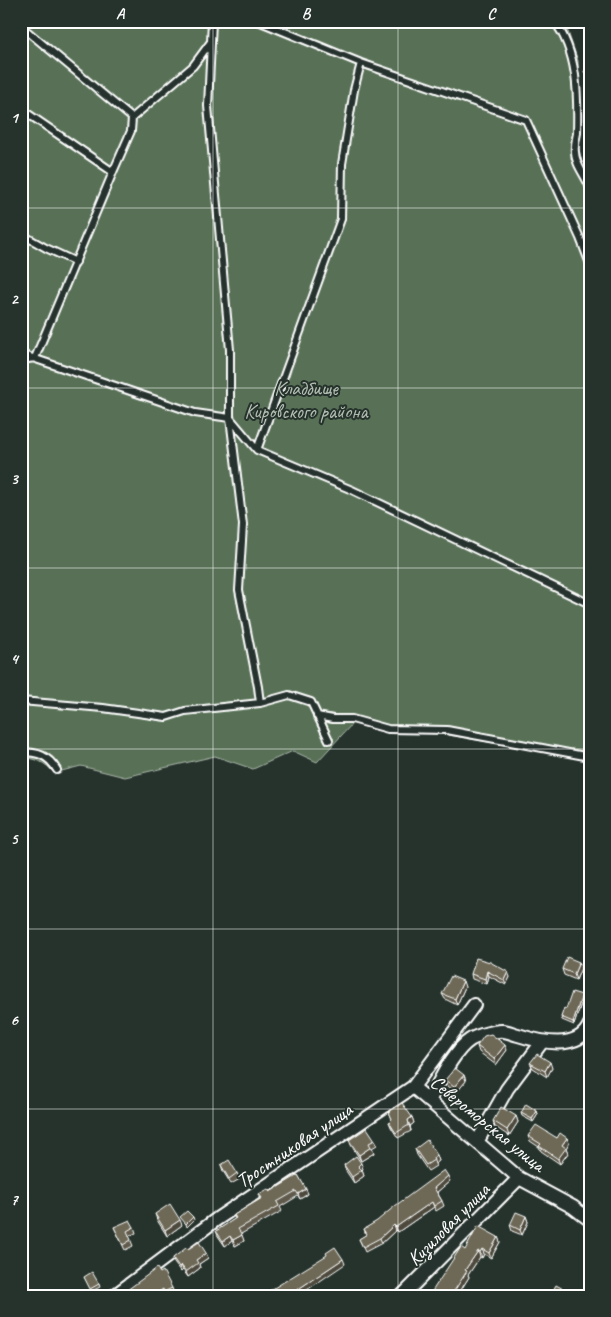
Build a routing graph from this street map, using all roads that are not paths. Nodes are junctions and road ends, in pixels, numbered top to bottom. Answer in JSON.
{"nodes":[{"id":1,"x":212,"y":21,"type":"edge"},
{"id":2,"x":258,"y":21,"type":"edge"},
{"id":3,"x":554,"y":21,"type":"edge"},
{"id":4,"x":21,"y":26,"type":"edge"},
{"id":5,"x":211,"y":42,"type":"junction"},
{"id":6,"x":362,"y":63,"type":"junction"},
{"id":7,"x":21,"y":109,"type":"edge"},
{"id":8,"x":132,"y":118,"type":"junction"},
{"id":9,"x":114,"y":172,"type":"junction"},
{"id":10,"x":590,"y":188,"type":"edge"},
{"id":11,"x":21,"y":234,"type":"edge"},
{"id":12,"x":76,"y":262,"type":"junction"},
{"id":13,"x":590,"y":264,"type":"edge"},
{"id":14,"x":21,"y":354,"type":"edge"},
{"id":15,"x":35,"y":358,"type":"junction"},
{"id":16,"x":21,"y":360,"type":"edge"},
{"id":17,"x":230,"y":418,"type":"junction"},
{"id":18,"x":258,"y":450,"type":"junction"},
{"id":19,"x":590,"y":604,"type":"edge"},
{"id":20,"x":21,"y":701,"type":"edge"},
{"id":21,"x":260,"y":703,"type":"junction"},
{"id":22,"x":317,"y":716,"type":"junction"},
{"id":23,"x":329,"y":740,"type":"dead end"},
{"id":24,"x":21,"y":752,"type":"edge"},
{"id":25,"x":590,"y":757,"type":"edge"},
{"id":26,"x":57,"y":770,"type":"dead end"},
{"id":27,"x":474,"y":1005,"type":"dead end"},
{"id":28,"x":590,"y":1024,"type":"edge"},
{"id":29,"x":542,"y":1042,"type":"junction"},
{"id":30,"x":413,"y":1087,"type":"junction"},
{"id":31,"x":429,"y":1101,"type":"junction"},
{"id":32,"x":477,"y":1142,"type":"junction"},
{"id":33,"x":520,"y":1178,"type":"junction"},
{"id":34,"x":590,"y":1220,"type":"edge"},
{"id":35,"x":114,"y":1296,"type":"edge"},
{"id":36,"x":402,"y":1296,"type":"edge"}],
"edges":[{"from":1,"to":5,"type":"lane"},
{"from":2,"to":6,"type":"lane"},
{"from":3,"to":10,"type":"lane"},
{"from":4,"to":8,"type":"lane"},
{"from":5,"to":8,"type":"lane"},
{"from":5,"to":17,"type":"lane"},
{"from":6,"to":13,"type":"lane"},
{"from":6,"to":18,"type":"lane"},
{"from":7,"to":9,"type":"lane"},
{"from":8,"to":9,"type":"lane"},
{"from":9,"to":12,"type":"lane"},
{"from":11,"to":12,"type":"lane"},
{"from":12,"to":15,"type":"lane"},
{"from":14,"to":15,"type":"lane"},
{"from":15,"to":16,"type":"lane"},
{"from":15,"to":17,"type":"lane"},
{"from":17,"to":18,"type":"lane"},
{"from":17,"to":21,"type":"lane"},
{"from":18,"to":19,"type":"lane"},
{"from":20,"to":21,"type":"lane"},
{"from":21,"to":22,"type":"lane"},
{"from":22,"to":23,"type":"lane"},
{"from":22,"to":25,"type":"lane"},
{"from":24,"to":26,"type":"lane"},
{"from":27,"to":30,"type":"street","name":"Тростниковая улица"},
{"from":28,"to":29,"type":"street"},
{"from":29,"to":31,"type":"street"},
{"from":29,"to":32,"type":"street"},
{"from":30,"to":31,"type":"street","name":"Североморская улица"},
{"from":30,"to":35,"type":"street","name":"Тростниковая улица"},
{"from":31,"to":32,"type":"street","name":"Североморская улица"},
{"from":32,"to":33,"type":"street","name":"Североморская улица"},
{"from":33,"to":34,"type":"street","name":"Североморская улица"},
{"from":33,"to":36,"type":"street","name":"Кизиловая улица"}]}
